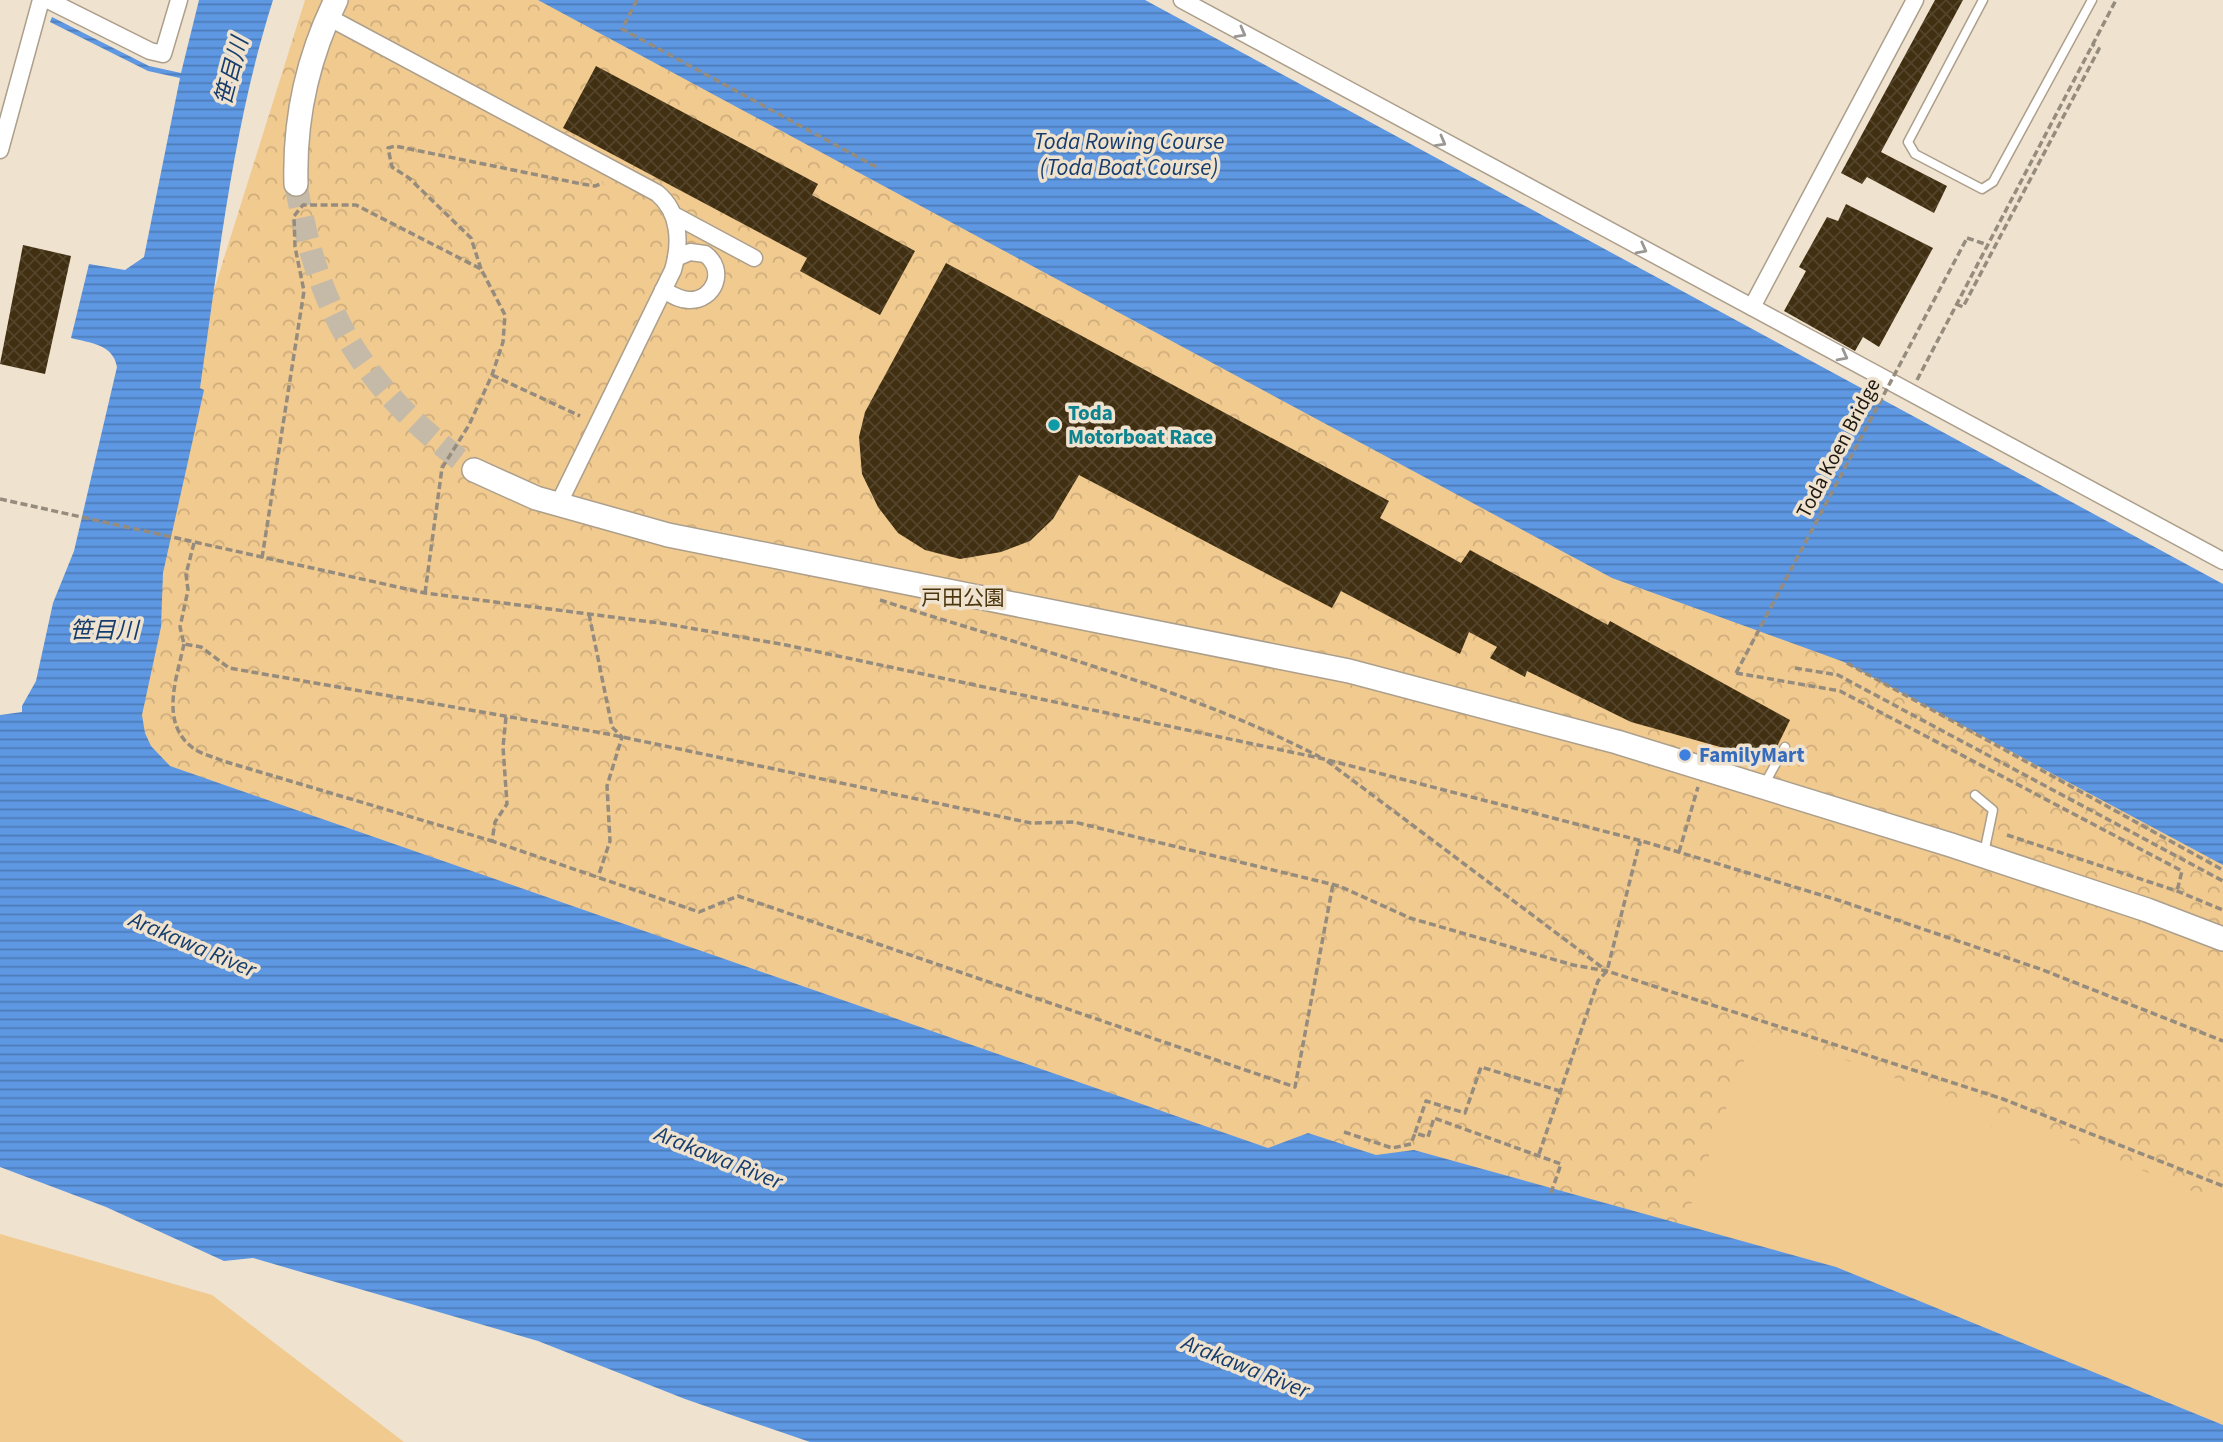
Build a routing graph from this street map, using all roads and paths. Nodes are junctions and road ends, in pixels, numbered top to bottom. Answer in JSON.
{"nodes":[{"id":1,"x":41,"y":0,"type":"edge"},
{"id":2,"x":48,"y":0,"type":"edge"},
{"id":3,"x":179,"y":0,"type":"edge"},
{"id":4,"x":637,"y":0,"type":"edge"},
{"id":5,"x":1182,"y":0,"type":"edge"},
{"id":6,"x":1915,"y":0,"type":"edge"},
{"id":7,"x":1983,"y":0,"type":"edge"},
{"id":8,"x":2092,"y":0,"type":"edge"},
{"id":9,"x":2116,"y":0,"type":"edge"},
{"id":10,"x":332,"y":9,"type":"edge"},
{"id":11,"x":2092,"y":44,"type":"junction"},
{"id":12,"x":0,"y":150,"type":"edge"},
{"id":13,"x":614,"y":169,"type":"junction"},
{"id":14,"x":880,"y":169,"type":"dead end"},
{"id":15,"x":296,"y":184,"type":"tunnel mouth"},
{"id":16,"x":674,"y":215,"type":"junction"},
{"id":17,"x":1985,"y":244,"type":"junction"},
{"id":18,"x":676,"y":258,"type":"junction"},
{"id":19,"x":754,"y":258,"type":"dead end"},
{"id":20,"x":481,"y":269,"type":"junction"},
{"id":21,"x":663,"y":290,"type":"junction"},
{"id":22,"x":1956,"y":304,"type":"junction"},
{"id":23,"x":1752,"y":307,"type":"junction"},
{"id":24,"x":492,"y":375,"type":"junction"},
{"id":25,"x":1911,"y":393,"type":"junction"},
{"id":26,"x":580,"y":416,"type":"dead end"},
{"id":27,"x":474,"y":470,"type":"tunnel mouth"},
{"id":28,"x":0,"y":499,"type":"edge"},
{"id":29,"x":558,"y":505,"type":"junction"},
{"id":30,"x":194,"y":543,"type":"junction"},
{"id":31,"x":261,"y":558,"type":"junction"},
{"id":32,"x":2223,"y":561,"type":"edge"},
{"id":33,"x":425,"y":593,"type":"junction"},
{"id":34,"x":879,"y":599,"type":"dead end"},
{"id":35,"x":589,"y":613,"type":"junction"},
{"id":36,"x":184,"y":644,"type":"junction"},
{"id":37,"x":1847,"y":663,"type":"dead end"},
{"id":38,"x":1795,"y":668,"type":"dead end"},
{"id":39,"x":506,"y":717,"type":"junction"},
{"id":40,"x":622,"y":737,"type":"junction"},
{"id":41,"x":1785,"y":747,"type":"dead end"},
{"id":42,"x":1324,"y":759,"type":"junction"},
{"id":43,"x":1763,"y":787,"type":"junction"},
{"id":44,"x":1708,"y":788,"type":"dead end"},
{"id":45,"x":1975,"y":795,"type":"dead end"},
{"id":46,"x":2007,"y":835,"type":"dead end"},
{"id":47,"x":492,"y":841,"type":"junction"},
{"id":48,"x":1640,"y":841,"type":"junction"},
{"id":49,"x":1679,"y":852,"type":"junction"},
{"id":50,"x":1983,"y":856,"type":"junction"},
{"id":51,"x":2223,"y":870,"type":"edge"},
{"id":52,"x":598,"y":877,"type":"junction"},
{"id":53,"x":2223,"y":881,"type":"edge"},
{"id":54,"x":1332,"y":884,"type":"junction"},
{"id":55,"x":2177,"y":891,"type":"junction"},
{"id":56,"x":2223,"y":910,"type":"edge"},
{"id":57,"x":2223,"y":939,"type":"edge"},
{"id":58,"x":1607,"y":971,"type":"junction"},
{"id":59,"x":2223,"y":1041,"type":"edge"},
{"id":60,"x":1560,"y":1091,"type":"junction"},
{"id":61,"x":1344,"y":1132,"type":"dead end"},
{"id":62,"x":1415,"y":1133,"type":"junction"},
{"id":63,"x":1538,"y":1154,"type":"junction"},
{"id":64,"x":2223,"y":1186,"type":"edge"},
{"id":65,"x":1551,"y":1193,"type":"dead end"}],
"edges":[{"from":1,"to":12,"type":"street"},
{"from":2,"to":3,"type":"street"},
{"from":4,"to":14,"type":"path"},
{"from":5,"to":23,"type":"street","one_way":true},
{"from":6,"to":23,"type":"street"},
{"from":7,"to":8,"type":"lane"},
{"from":9,"to":11,"type":"path"},
{"from":10,"to":13,"type":"street"},
{"from":10,"to":15,"type":"street"},
{"from":11,"to":17,"type":"path"},
{"from":11,"to":22,"type":"path"},
{"from":13,"to":16,"type":"street"},
{"from":13,"to":20,"type":"path"},
{"from":16,"to":18,"type":"street"},
{"from":16,"to":19,"type":"street"},
{"from":17,"to":22,"type":"path"},
{"from":17,"to":55,"type":"path","name":"Toda Koen Bridge","bridge":true},
{"from":18,"to":21,"type":"street"},
{"from":18,"to":21,"type":"street"},
{"from":20,"to":24,"type":"path"},
{"from":20,"to":31,"type":"path"},
{"from":21,"to":29,"type":"street"},
{"from":22,"to":25,"type":"path"},
{"from":23,"to":25,"type":"street","one_way":true},
{"from":24,"to":26,"type":"path"},
{"from":24,"to":33,"type":"path"},
{"from":25,"to":32,"type":"street"},
{"from":27,"to":29,"type":"street"},
{"from":28,"to":30,"type":"path"},
{"from":29,"to":43,"type":"street"},
{"from":30,"to":31,"type":"path"},
{"from":30,"to":36,"type":"path"},
{"from":31,"to":33,"type":"path"},
{"from":33,"to":35,"type":"path"},
{"from":34,"to":42,"type":"path"},
{"from":35,"to":40,"type":"path"},
{"from":35,"to":42,"type":"path"},
{"from":36,"to":39,"type":"path"},
{"from":36,"to":47,"type":"path"},
{"from":37,"to":51,"type":"path"},
{"from":38,"to":53,"type":"path"},
{"from":39,"to":40,"type":"path"},
{"from":39,"to":47,"type":"path"},
{"from":40,"to":52,"type":"path"},
{"from":40,"to":54,"type":"path"},
{"from":41,"to":43,"type":"lane"},
{"from":42,"to":48,"type":"path"},
{"from":42,"to":58,"type":"path"},
{"from":43,"to":50,"type":"street"},
{"from":44,"to":49,"type":"path"},
{"from":45,"to":50,"type":"lane"},
{"from":46,"to":55,"type":"path"},
{"from":47,"to":52,"type":"path"},
{"from":48,"to":49,"type":"path"},
{"from":48,"to":58,"type":"path"},
{"from":49,"to":59,"type":"path"},
{"from":50,"to":57,"type":"street"},
{"from":52,"to":54,"type":"path"},
{"from":54,"to":58,"type":"path"},
{"from":55,"to":56,"type":"path"},
{"from":58,"to":60,"type":"path"},
{"from":58,"to":64,"type":"path"},
{"from":60,"to":62,"type":"path"},
{"from":60,"to":63,"type":"path"},
{"from":61,"to":62,"type":"path"},
{"from":62,"to":63,"type":"path"},
{"from":63,"to":65,"type":"path"}]}
